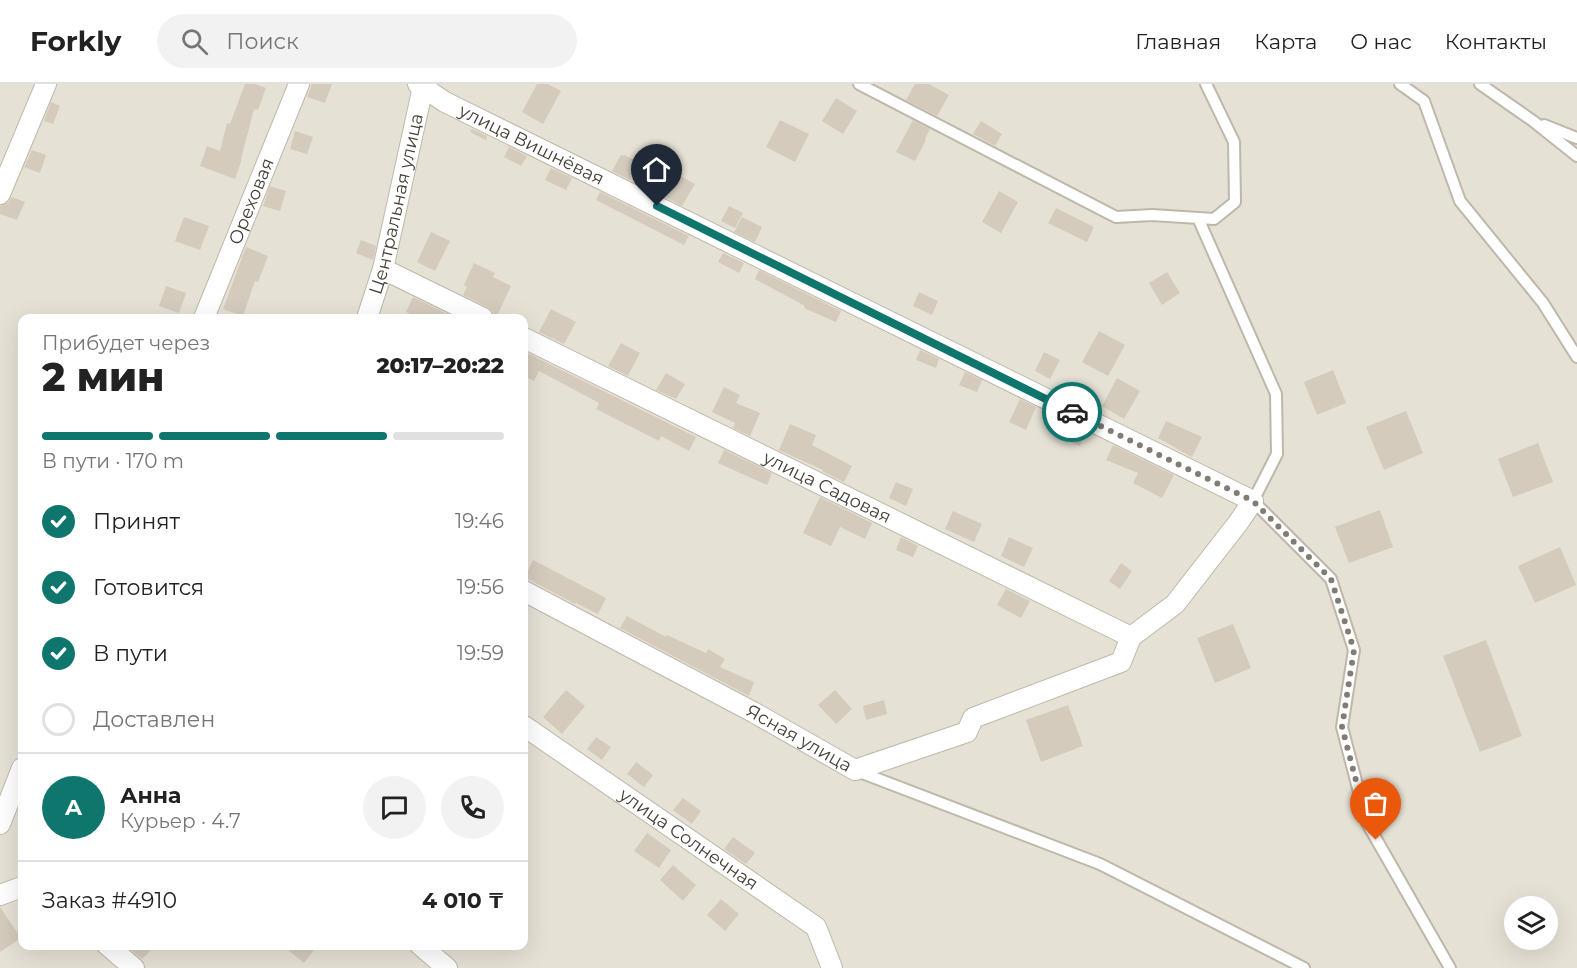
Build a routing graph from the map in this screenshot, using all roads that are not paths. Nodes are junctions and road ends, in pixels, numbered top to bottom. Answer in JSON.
{"nodes":[{"id":1,"x":46,"y":84,"type":"edge"},
{"id":2,"x":299,"y":84,"type":"edge"},
{"id":3,"x":859,"y":84,"type":"edge"},
{"id":4,"x":1206,"y":84,"type":"edge"},
{"id":5,"x":1400,"y":84,"type":"edge"},
{"id":6,"x":1480,"y":84,"type":"edge"},
{"id":7,"x":420,"y":86,"type":"edge"},
{"id":8,"x":1533,"y":121,"type":"junction"},
{"id":9,"x":1577,"y":138,"type":"edge"},
{"id":10,"x":1577,"y":156,"type":"edge"},
{"id":11,"x":0,"y":194,"type":"edge"},
{"id":12,"x":1198,"y":218,"type":"junction"},
{"id":13,"x":383,"y":269,"type":"junction"},
{"id":14,"x":206,"y":314,"type":"edge"},
{"id":15,"x":368,"y":314,"type":"edge"},
{"id":16,"x":475,"y":314,"type":"edge"},
{"id":17,"x":528,"y":340,"type":"edge"},
{"id":18,"x":1577,"y":357,"type":"edge"},
{"id":19,"x":1253,"y":501,"type":"junction"},
{"id":20,"x":528,"y":593,"type":"edge"},
{"id":21,"x":1131,"y":637,"type":"junction"},
{"id":22,"x":528,"y":729,"type":"edge"},
{"id":23,"x":855,"y":770,"type":"junction"},
{"id":24,"x":18,"y":778,"type":"edge"},
{"id":25,"x":0,"y":824,"type":"edge"},
{"id":26,"x":18,"y":888,"type":"edge"},
{"id":27,"x":0,"y":895,"type":"edge"},
{"id":28,"x":113,"y":950,"type":"edge"},
{"id":29,"x":426,"y":950,"type":"edge"},
{"id":30,"x":134,"y":968,"type":"edge"},
{"id":31,"x":447,"y":968,"type":"edge"},
{"id":32,"x":832,"y":968,"type":"edge"},
{"id":33,"x":1304,"y":968,"type":"edge"},
{"id":34,"x":1450,"y":968,"type":"edge"}],
"edges":[{"from":1,"to":11,"type":"street"},
{"from":2,"to":14,"type":"street","name":"Ореховая"},
{"from":3,"to":12,"type":"lane"},
{"from":4,"to":12,"type":"lane"},
{"from":5,"to":18,"type":"lane"},
{"from":6,"to":8,"type":"lane"},
{"from":7,"to":13,"type":"street","name":"Центральная улица"},
{"from":7,"to":19,"type":"street","name":"улица Вишнёвая"},
{"from":8,"to":9,"type":"lane"},
{"from":8,"to":10,"type":"lane"},
{"from":12,"to":19,"type":"lane"},
{"from":13,"to":15,"type":"street","name":"Центральная улица"},
{"from":13,"to":16,"type":"street"},
{"from":17,"to":21,"type":"street","name":"улица Садовая"},
{"from":19,"to":21,"type":"street"},
{"from":19,"to":34,"type":"lane"},
{"from":20,"to":23,"type":"street","name":"Ясная улица"},
{"from":21,"to":23,"type":"street","name":"Ясная улица"},
{"from":22,"to":32,"type":"street","name":"улица Солнечная"},
{"from":23,"to":33,"type":"lane"},
{"from":24,"to":25,"type":"street"},
{"from":26,"to":27,"type":"street"},
{"from":28,"to":30,"type":"street"},
{"from":29,"to":31,"type":"street"}]}
